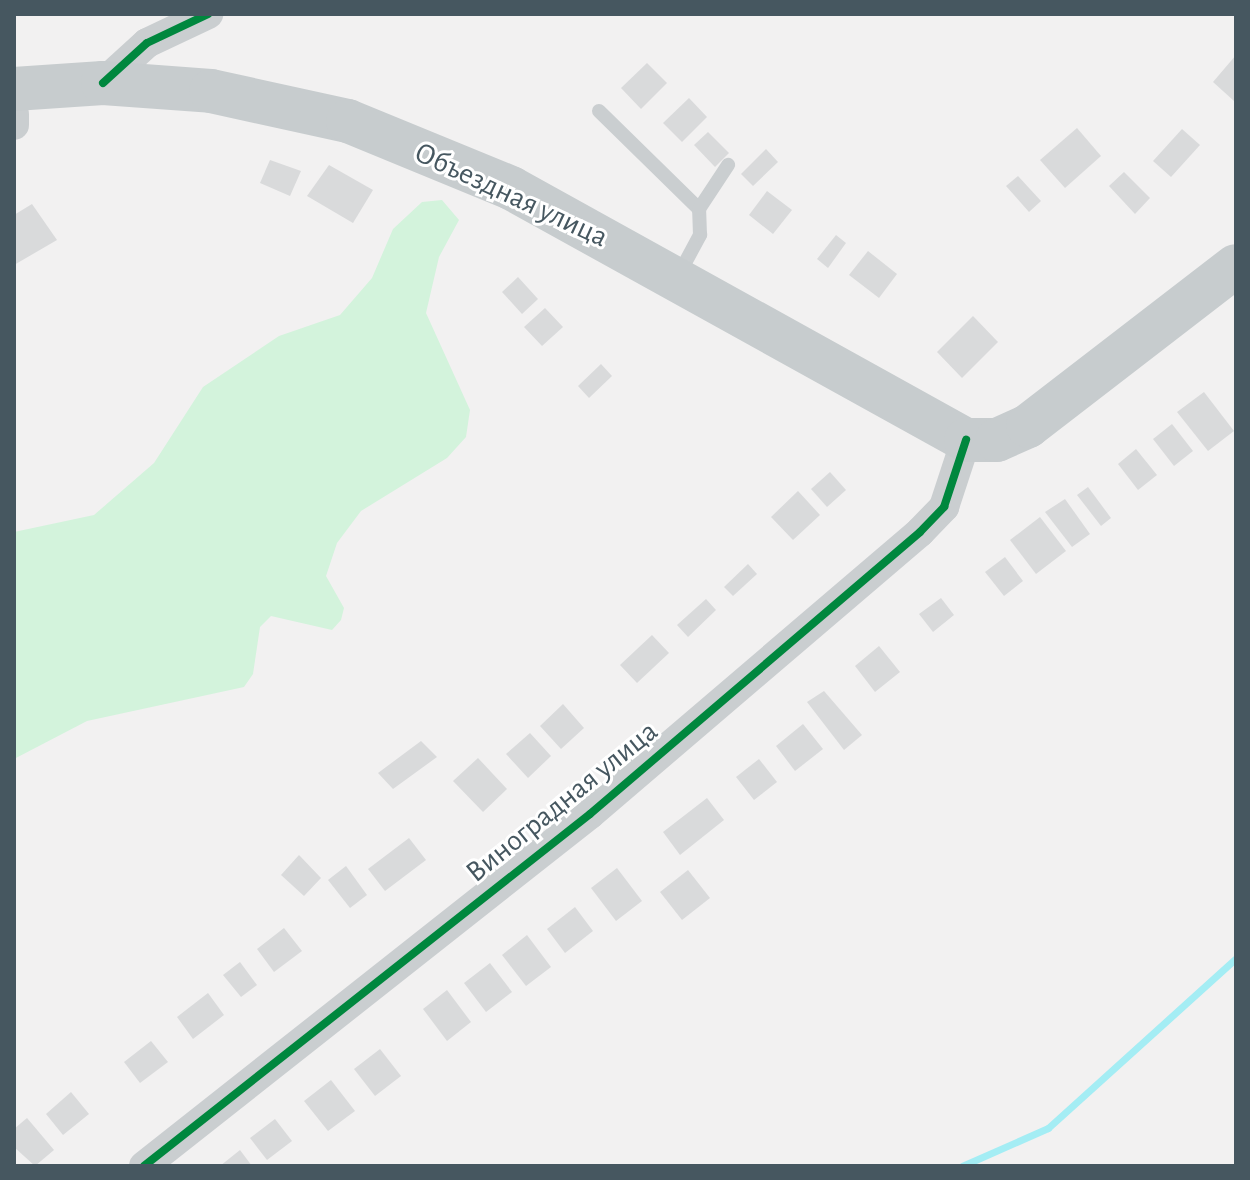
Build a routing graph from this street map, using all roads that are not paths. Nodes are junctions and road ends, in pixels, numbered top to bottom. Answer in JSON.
{"nodes":[{"id":1,"x":208,"y":14,"type":"edge"},
{"id":2,"x":103,"y":83,"type":"junction"},
{"id":3,"x":14,"y":89,"type":"edge"},
{"id":4,"x":599,"y":111,"type":"dead end"},
{"id":5,"x":14,"y":114,"type":"edge"},
{"id":6,"x":14,"y":125,"type":"edge"},
{"id":7,"x":728,"y":165,"type":"dead end"},
{"id":8,"x":699,"y":209,"type":"junction"},
{"id":9,"x":1236,"y":266,"type":"edge"},
{"id":10,"x":678,"y":276,"type":"junction"},
{"id":11,"x":966,"y":440,"type":"junction"},
{"id":12,"x":144,"y":1166,"type":"edge"}],
"edges":[{"from":1,"to":2,"type":"street"},
{"from":2,"to":3,"type":"main road","name":"Объездная улица"},
{"from":2,"to":10,"type":"main road","name":"Объездная улица"},
{"from":4,"to":8,"type":"lane"},
{"from":5,"to":6,"type":"street"},
{"from":7,"to":8,"type":"lane"},
{"from":8,"to":10,"type":"lane"},
{"from":9,"to":11,"type":"main road"},
{"from":10,"to":11,"type":"main road","name":"Объездная улица"},
{"from":11,"to":12,"type":"street","name":"Виноградная улица"}]}
